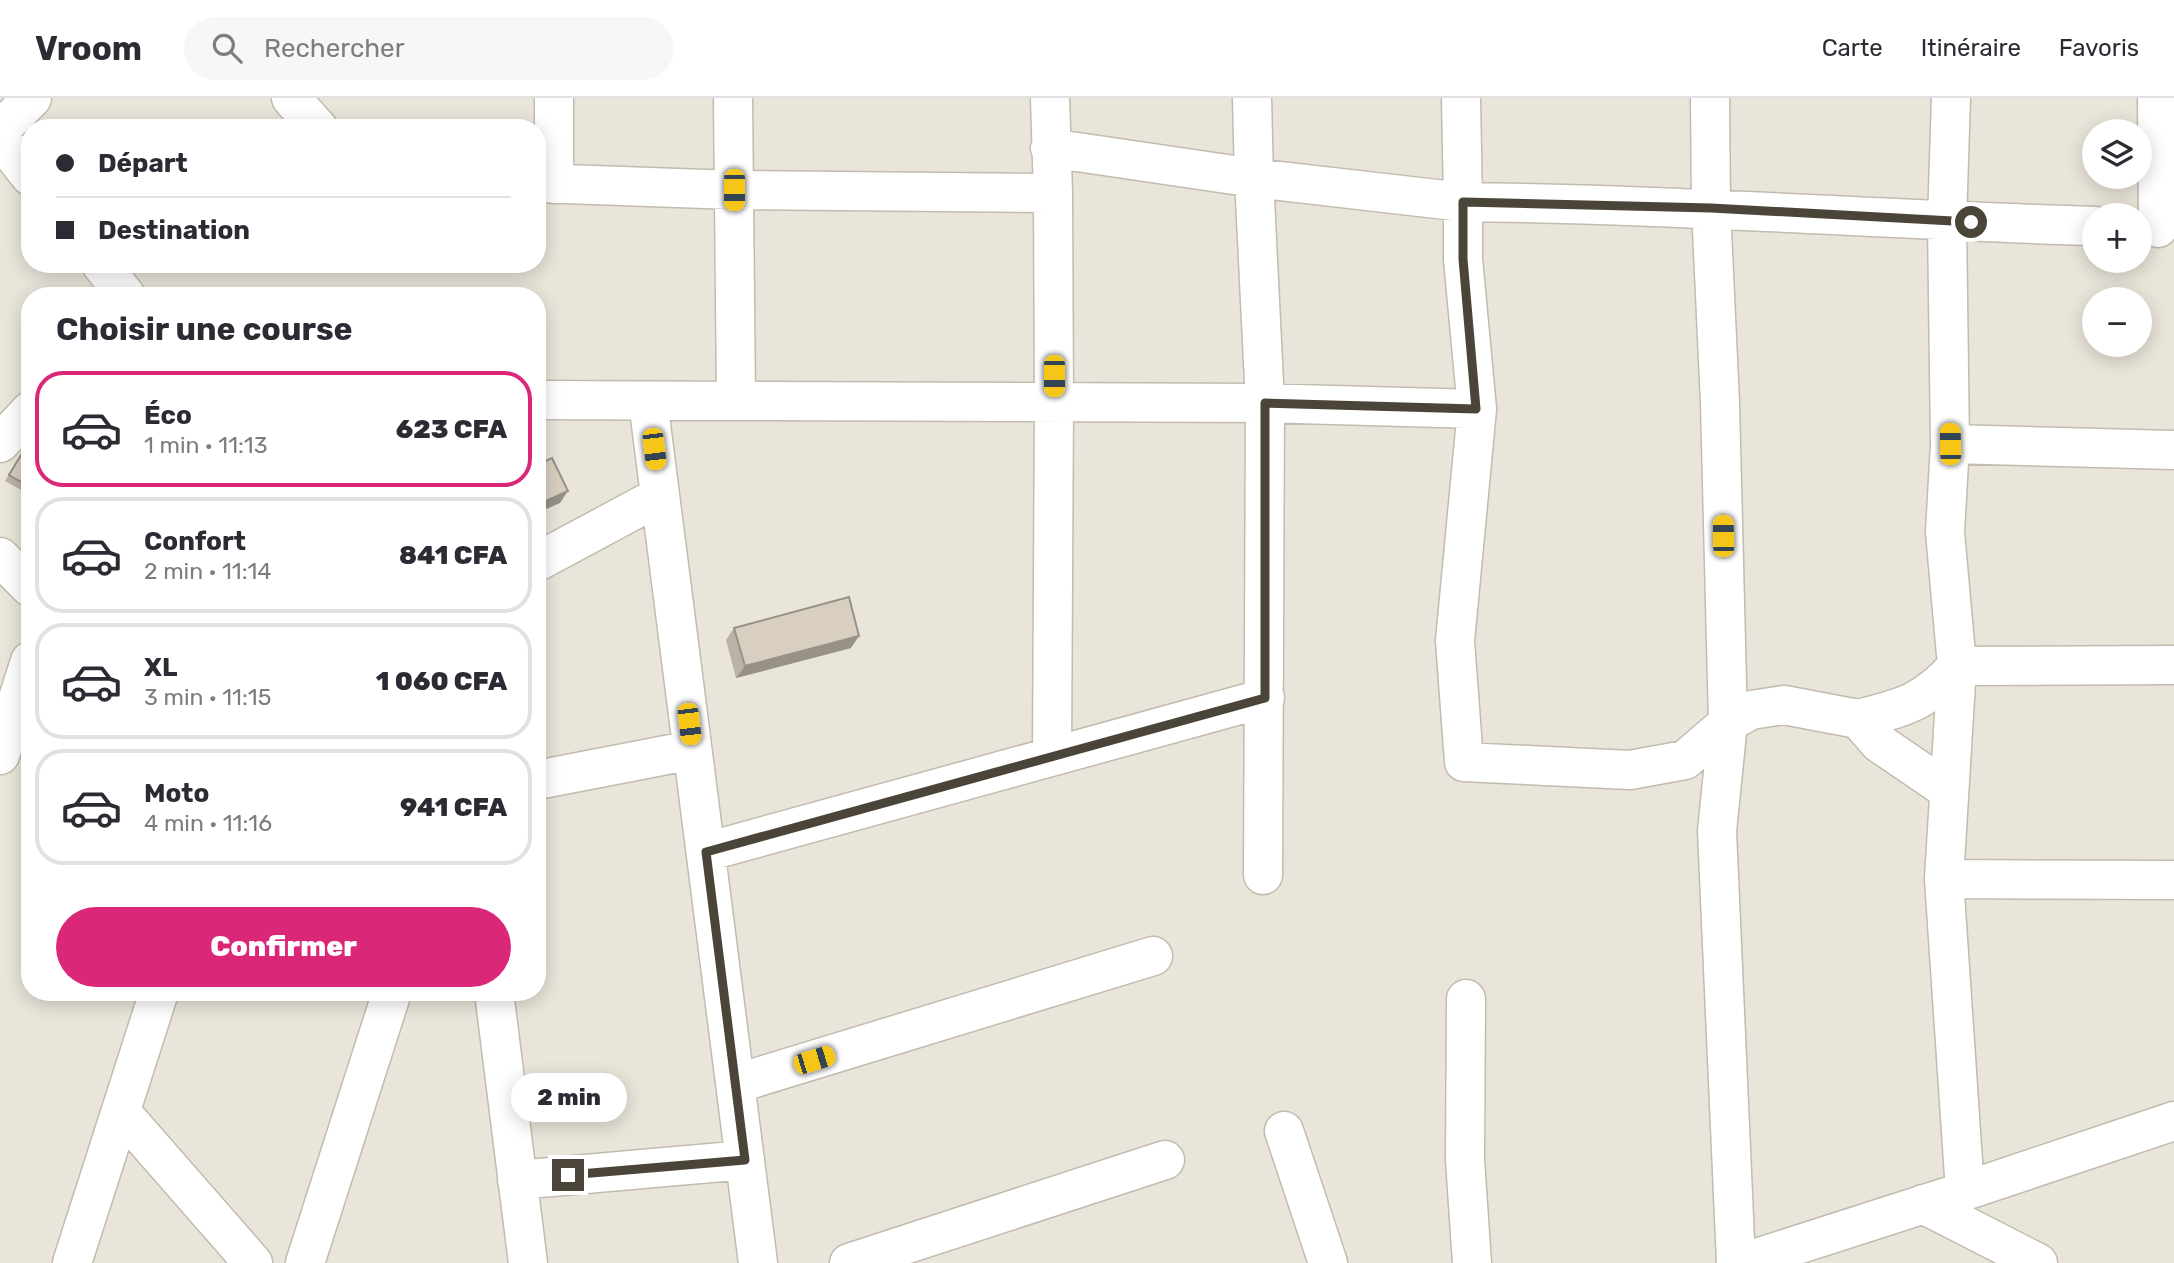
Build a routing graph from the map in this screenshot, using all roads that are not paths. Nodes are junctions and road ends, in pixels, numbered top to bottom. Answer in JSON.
{"nodes":[{"id":1,"x":32,"y":98,"type":"edge"},
{"id":2,"x":291,"y":98,"type":"edge"},
{"id":3,"x":554,"y":98,"type":"edge"},
{"id":4,"x":733,"y":98,"type":"edge"},
{"id":5,"x":1050,"y":98,"type":"edge"},
{"id":6,"x":1252,"y":98,"type":"edge"},
{"id":7,"x":1461,"y":98,"type":"edge"},
{"id":8,"x":1710,"y":98,"type":"edge"},
{"id":9,"x":1951,"y":98,"type":"edge"},
{"id":10,"x":2157,"y":98,"type":"edge"},
{"id":11,"x":310,"y":119,"type":"edge"},
{"id":12,"x":0,"y":130,"type":"edge"},
{"id":13,"x":0,"y":138,"type":"edge"},
{"id":14,"x":1050,"y":148,"type":"junction"},
{"id":15,"x":21,"y":165,"type":"edge"},
{"id":16,"x":1254,"y":178,"type":"junction"},
{"id":17,"x":546,"y":183,"type":"edge"},
{"id":18,"x":734,"y":190,"type":"junction"},
{"id":19,"x":1053,"y":193,"type":"junction"},
{"id":20,"x":1463,"y":202,"type":"junction"},
{"id":21,"x":1711,"y":208,"type":"junction"},
{"id":22,"x":1947,"y":222,"type":"junction"},
{"id":23,"x":2082,"y":226,"type":"edge"},
{"id":24,"x":2157,"y":228,"type":"edge"},
{"id":25,"x":108,"y":273,"type":"edge"},
{"id":26,"x":119,"y":287,"type":"edge"},
{"id":27,"x":546,"y":401,"type":"edge"},
{"id":28,"x":648,"y":401,"type":"junction"},
{"id":29,"x":736,"y":401,"type":"junction"},
{"id":30,"x":1054,"y":402,"type":"junction"},
{"id":31,"x":1265,"y":403,"type":"junction"},
{"id":32,"x":1476,"y":409,"type":"junction"},
{"id":33,"x":21,"y":421,"type":"edge"},
{"id":34,"x":0,"y":443,"type":"edge"},
{"id":35,"x":1950,"y":444,"type":"junction"},
{"id":36,"x":2174,"y":450,"type":"edge"},
{"id":37,"x":660,"y":496,"type":"junction"},
{"id":38,"x":0,"y":557,"type":"edge"},
{"id":39,"x":546,"y":557,"type":"edge"},
{"id":40,"x":21,"y":578,"type":"edge"},
{"id":41,"x":2174,"y":665,"type":"edge"},
{"id":42,"x":1957,"y":666,"type":"junction"},
{"id":43,"x":21,"y":689,"type":"edge"},
{"id":44,"x":1265,"y":698,"type":"junction"},
{"id":45,"x":1858,"y":719,"type":"junction"},
{"id":46,"x":1728,"y":723,"type":"junction"},
{"id":47,"x":692,"y":750,"type":"junction"},
{"id":48,"x":0,"y":755,"type":"edge"},
{"id":49,"x":1052,"y":756,"type":"junction"},
{"id":50,"x":546,"y":778,"type":"edge"},
{"id":51,"x":1948,"y":790,"type":"junction"},
{"id":52,"x":706,"y":852,"type":"junction"},
{"id":53,"x":1262,"y":875,"type":"dead end"},
{"id":54,"x":1944,"y":879,"type":"junction"},
{"id":55,"x":2174,"y":880,"type":"edge"},
{"id":56,"x":1153,"y":956,"type":"dead end"},
{"id":57,"x":1466,"y":999,"type":"dead end"},
{"id":58,"x":156,"y":1001,"type":"edge"},
{"id":59,"x":389,"y":1001,"type":"edge"},
{"id":60,"x":495,"y":1001,"type":"edge"},
{"id":61,"x":735,"y":1084,"type":"junction"},
{"id":62,"x":121,"y":1112,"type":"junction"},
{"id":63,"x":2174,"y":1121,"type":"edge"},
{"id":64,"x":1284,"y":1131,"type":"dead end"},
{"id":65,"x":745,"y":1160,"type":"junction"},
{"id":66,"x":1165,"y":1160,"type":"dead end"},
{"id":67,"x":517,"y":1180,"type":"junction"},
{"id":68,"x":1965,"y":1191,"type":"junction"},
{"id":69,"x":1923,"y":1205,"type":"junction"},
{"id":70,"x":72,"y":1263,"type":"edge"},
{"id":71,"x":253,"y":1263,"type":"edge"},
{"id":72,"x":306,"y":1263,"type":"edge"},
{"id":73,"x":528,"y":1263,"type":"edge"},
{"id":74,"x":758,"y":1263,"type":"edge"},
{"id":75,"x":849,"y":1263,"type":"edge"},
{"id":76,"x":1328,"y":1263,"type":"edge"},
{"id":77,"x":1472,"y":1263,"type":"edge"},
{"id":78,"x":1739,"y":1263,"type":"edge"},
{"id":79,"x":2038,"y":1263,"type":"edge"}],
"edges":[{"from":1,"to":12,"type":"street"},
{"from":2,"to":11,"type":"street"},
{"from":3,"to":17,"type":"street"},
{"from":4,"to":18,"type":"street"},
{"from":5,"to":14,"type":"street"},
{"from":6,"to":16,"type":"street"},
{"from":7,"to":20,"type":"street"},
{"from":8,"to":21,"type":"street"},
{"from":9,"to":22,"type":"street"},
{"from":10,"to":24,"type":"street"},
{"from":13,"to":15,"type":"street"},
{"from":14,"to":16,"type":"street"},
{"from":14,"to":19,"type":"street"},
{"from":16,"to":20,"type":"street"},
{"from":16,"to":31,"type":"street"},
{"from":17,"to":18,"type":"street"},
{"from":18,"to":19,"type":"street"},
{"from":18,"to":29,"type":"street"},
{"from":19,"to":30,"type":"street"},
{"from":20,"to":21,"type":"street"},
{"from":20,"to":32,"type":"street"},
{"from":21,"to":22,"type":"street"},
{"from":21,"to":46,"type":"street"},
{"from":22,"to":23,"type":"street"},
{"from":22,"to":35,"type":"street"},
{"from":25,"to":26,"type":"street"},
{"from":27,"to":28,"type":"street"},
{"from":28,"to":29,"type":"street"},
{"from":28,"to":37,"type":"street"},
{"from":29,"to":30,"type":"street"},
{"from":30,"to":31,"type":"street"},
{"from":30,"to":49,"type":"street"},
{"from":31,"to":32,"type":"street"},
{"from":31,"to":44,"type":"street"},
{"from":32,"to":46,"type":"street"},
{"from":33,"to":34,"type":"street"},
{"from":35,"to":36,"type":"street"},
{"from":35,"to":42,"type":"street"},
{"from":37,"to":39,"type":"street"},
{"from":37,"to":47,"type":"street"},
{"from":38,"to":40,"type":"street"},
{"from":41,"to":42,"type":"street"},
{"from":42,"to":45,"type":"street"},
{"from":42,"to":51,"type":"street"},
{"from":43,"to":48,"type":"street"},
{"from":44,"to":49,"type":"street"},
{"from":44,"to":53,"type":"street"},
{"from":45,"to":46,"type":"street"},
{"from":45,"to":51,"type":"street"},
{"from":46,"to":78,"type":"street"},
{"from":47,"to":50,"type":"street"},
{"from":47,"to":52,"type":"street"},
{"from":49,"to":52,"type":"street"},
{"from":51,"to":54,"type":"street"},
{"from":52,"to":61,"type":"street"},
{"from":54,"to":55,"type":"street"},
{"from":54,"to":68,"type":"street"},
{"from":56,"to":61,"type":"street"},
{"from":57,"to":77,"type":"street"},
{"from":58,"to":62,"type":"street"},
{"from":59,"to":72,"type":"street"},
{"from":60,"to":67,"type":"street"},
{"from":61,"to":65,"type":"street"},
{"from":62,"to":70,"type":"street"},
{"from":62,"to":71,"type":"street"},
{"from":63,"to":68,"type":"street"},
{"from":64,"to":76,"type":"street"},
{"from":65,"to":67,"type":"street"},
{"from":65,"to":74,"type":"street"},
{"from":66,"to":75,"type":"street"},
{"from":67,"to":73,"type":"street"},
{"from":68,"to":69,"type":"street"},
{"from":69,"to":78,"type":"street"},
{"from":69,"to":79,"type":"street"}]}
